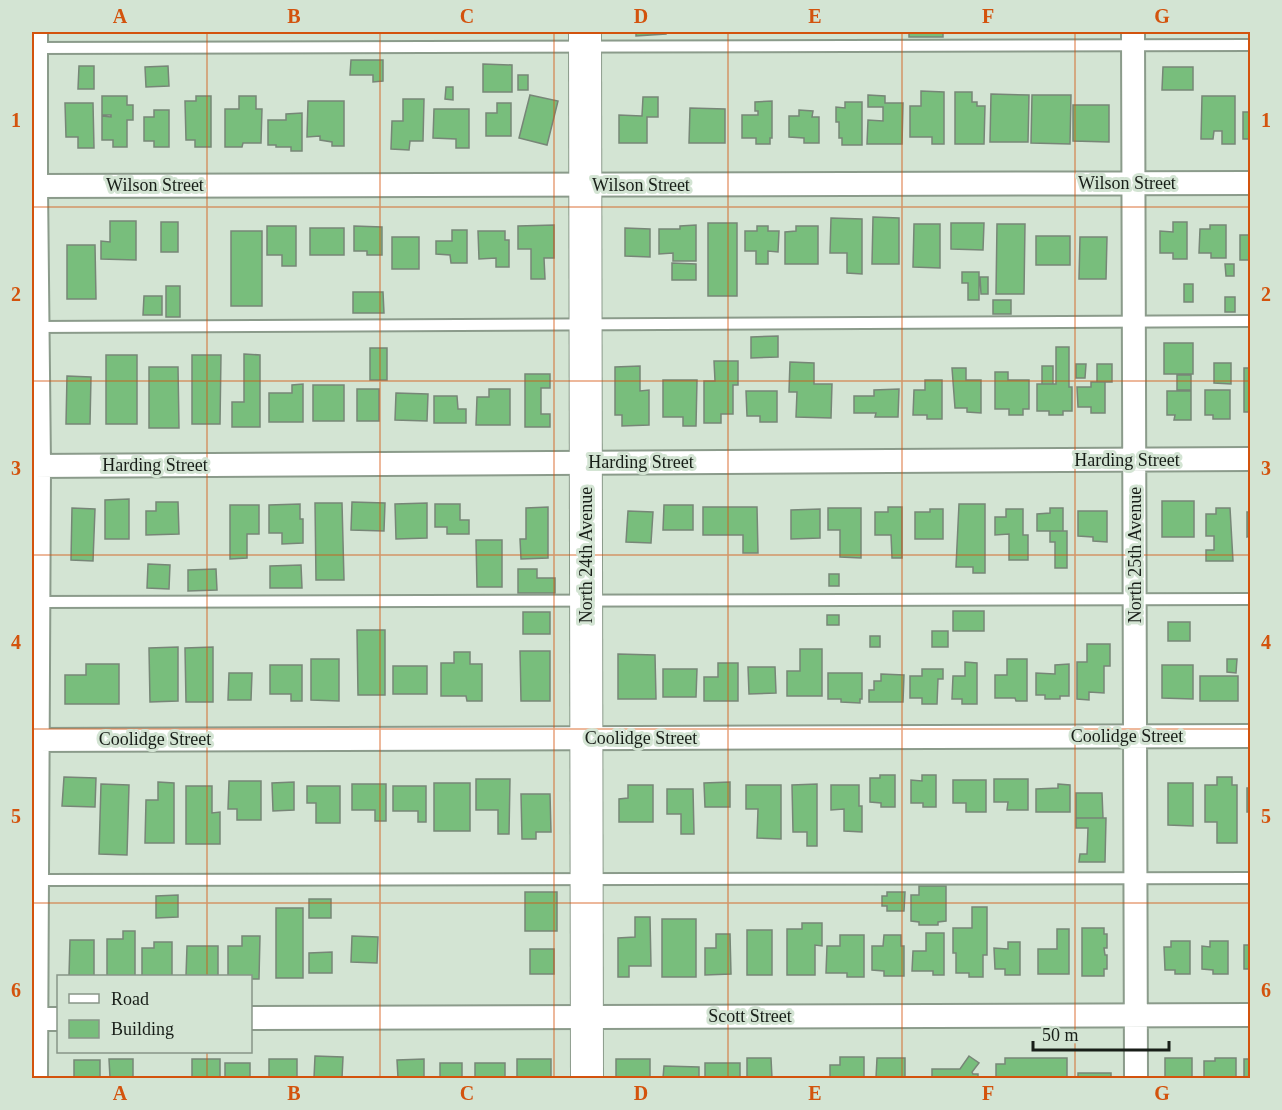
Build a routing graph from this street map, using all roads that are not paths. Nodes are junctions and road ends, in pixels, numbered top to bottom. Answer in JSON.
{"nodes":[{"id":1,"x":1133,"y":38,"type":"edge"},
{"id":2,"x":586,"y":39,"type":"edge"},
{"id":3,"x":35,"y":43,"type":"edge"},
{"id":4,"x":1251,"y":45,"type":"edge"},
{"id":5,"x":1133,"y":183,"type":"junction"},
{"id":6,"x":1251,"y":183,"type":"edge"},
{"id":7,"x":586,"y":185,"type":"junction"},
{"id":8,"x":34,"y":186,"type":"edge"},
{"id":9,"x":1251,"y":321,"type":"edge"},
{"id":10,"x":1134,"y":322,"type":"junction"},
{"id":11,"x":586,"y":323,"type":"junction"},
{"id":12,"x":34,"y":327,"type":"edge"},
{"id":13,"x":1135,"y":459,"type":"junction"},
{"id":14,"x":1251,"y":459,"type":"edge"},
{"id":15,"x":586,"y":462,"type":"junction"},
{"id":16,"x":35,"y":466,"type":"edge"},
{"id":17,"x":1251,"y":599,"type":"edge"},
{"id":18,"x":586,"y":600,"type":"junction"},
{"id":19,"x":1134,"y":600,"type":"junction"},
{"id":20,"x":35,"y":602,"type":"edge"},
{"id":21,"x":1134,"y":736,"type":"junction"},
{"id":22,"x":1251,"y":736,"type":"edge"},
{"id":23,"x":586,"y":738,"type":"junction"},
{"id":24,"x":35,"y":740,"type":"edge"},
{"id":25,"x":1135,"y":878,"type":"junction"},
{"id":26,"x":1251,"y":878,"type":"edge"},
{"id":27,"x":34,"y":880,"type":"edge"},
{"id":28,"x":586,"y":880,"type":"junction"},
{"id":29,"x":1251,"y":1015,"type":"edge"},
{"id":30,"x":587,"y":1016,"type":"junction"},
{"id":31,"x":1135,"y":1016,"type":"junction"},
{"id":32,"x":252,"y":1018,"type":"edge"},
{"id":33,"x":42,"y":1019,"type":"edge"},
{"id":34,"x":36,"y":1078,"type":"edge"},
{"id":35,"x":587,"y":1078,"type":"edge"},
{"id":36,"x":1136,"y":1078,"type":"edge"}],
"edges":[{"from":1,"to":2,"type":"lane"},
{"from":1,"to":4,"type":"lane"},
{"from":1,"to":5,"type":"street","name":"North 25th Avenue"},
{"from":2,"to":3,"type":"lane"},
{"from":2,"to":7,"type":"street","name":"North 24th Avenue"},
{"from":3,"to":8,"type":"street"},
{"from":5,"to":6,"type":"street","name":"Wilson Street"},
{"from":5,"to":7,"type":"street","name":"Wilson Street"},
{"from":5,"to":10,"type":"street","name":"North 25th Avenue"},
{"from":7,"to":8,"type":"street","name":"Wilson Street"},
{"from":7,"to":11,"type":"street","name":"North 24th Avenue"},
{"from":8,"to":12,"type":"street"},
{"from":9,"to":10,"type":"lane"},
{"from":10,"to":11,"type":"lane"},
{"from":10,"to":13,"type":"street","name":"North 25th Avenue"},
{"from":11,"to":12,"type":"lane"},
{"from":11,"to":15,"type":"street","name":"North 24th Avenue"},
{"from":12,"to":16,"type":"street"},
{"from":13,"to":14,"type":"street","name":"Harding Street"},
{"from":13,"to":15,"type":"street","name":"Harding Street"},
{"from":13,"to":19,"type":"street","name":"North 25th Avenue"},
{"from":15,"to":16,"type":"street","name":"Harding Street"},
{"from":15,"to":18,"type":"street","name":"North 24th Avenue"},
{"from":16,"to":20,"type":"street"},
{"from":17,"to":19,"type":"lane"},
{"from":18,"to":19,"type":"lane"},
{"from":18,"to":20,"type":"lane"},
{"from":18,"to":23,"type":"street","name":"North 24th Avenue"},
{"from":19,"to":21,"type":"street","name":"North 25th Avenue"},
{"from":20,"to":24,"type":"street"},
{"from":21,"to":22,"type":"street","name":"Coolidge Street"},
{"from":21,"to":23,"type":"street","name":"Coolidge Street"},
{"from":21,"to":25,"type":"street","name":"North 25th Avenue"},
{"from":23,"to":24,"type":"street","name":"Coolidge Street"},
{"from":23,"to":28,"type":"street","name":"North 24th Avenue"},
{"from":24,"to":27,"type":"street"},
{"from":25,"to":26,"type":"lane"},
{"from":25,"to":28,"type":"lane"},
{"from":25,"to":31,"type":"street","name":"North 25th Avenue"},
{"from":27,"to":28,"type":"lane"},
{"from":27,"to":33,"type":"street"},
{"from":28,"to":30,"type":"street","name":"North 24th Avenue"},
{"from":29,"to":31,"type":"street","name":"Scott Street"},
{"from":30,"to":31,"type":"street","name":"Scott Street"},
{"from":30,"to":32,"type":"street","name":"Scott Street"},
{"from":30,"to":35,"type":"street","name":"North 24th Avenue"},
{"from":31,"to":36,"type":"street","name":"North 25th Avenue"},
{"from":33,"to":34,"type":"street"}]}
